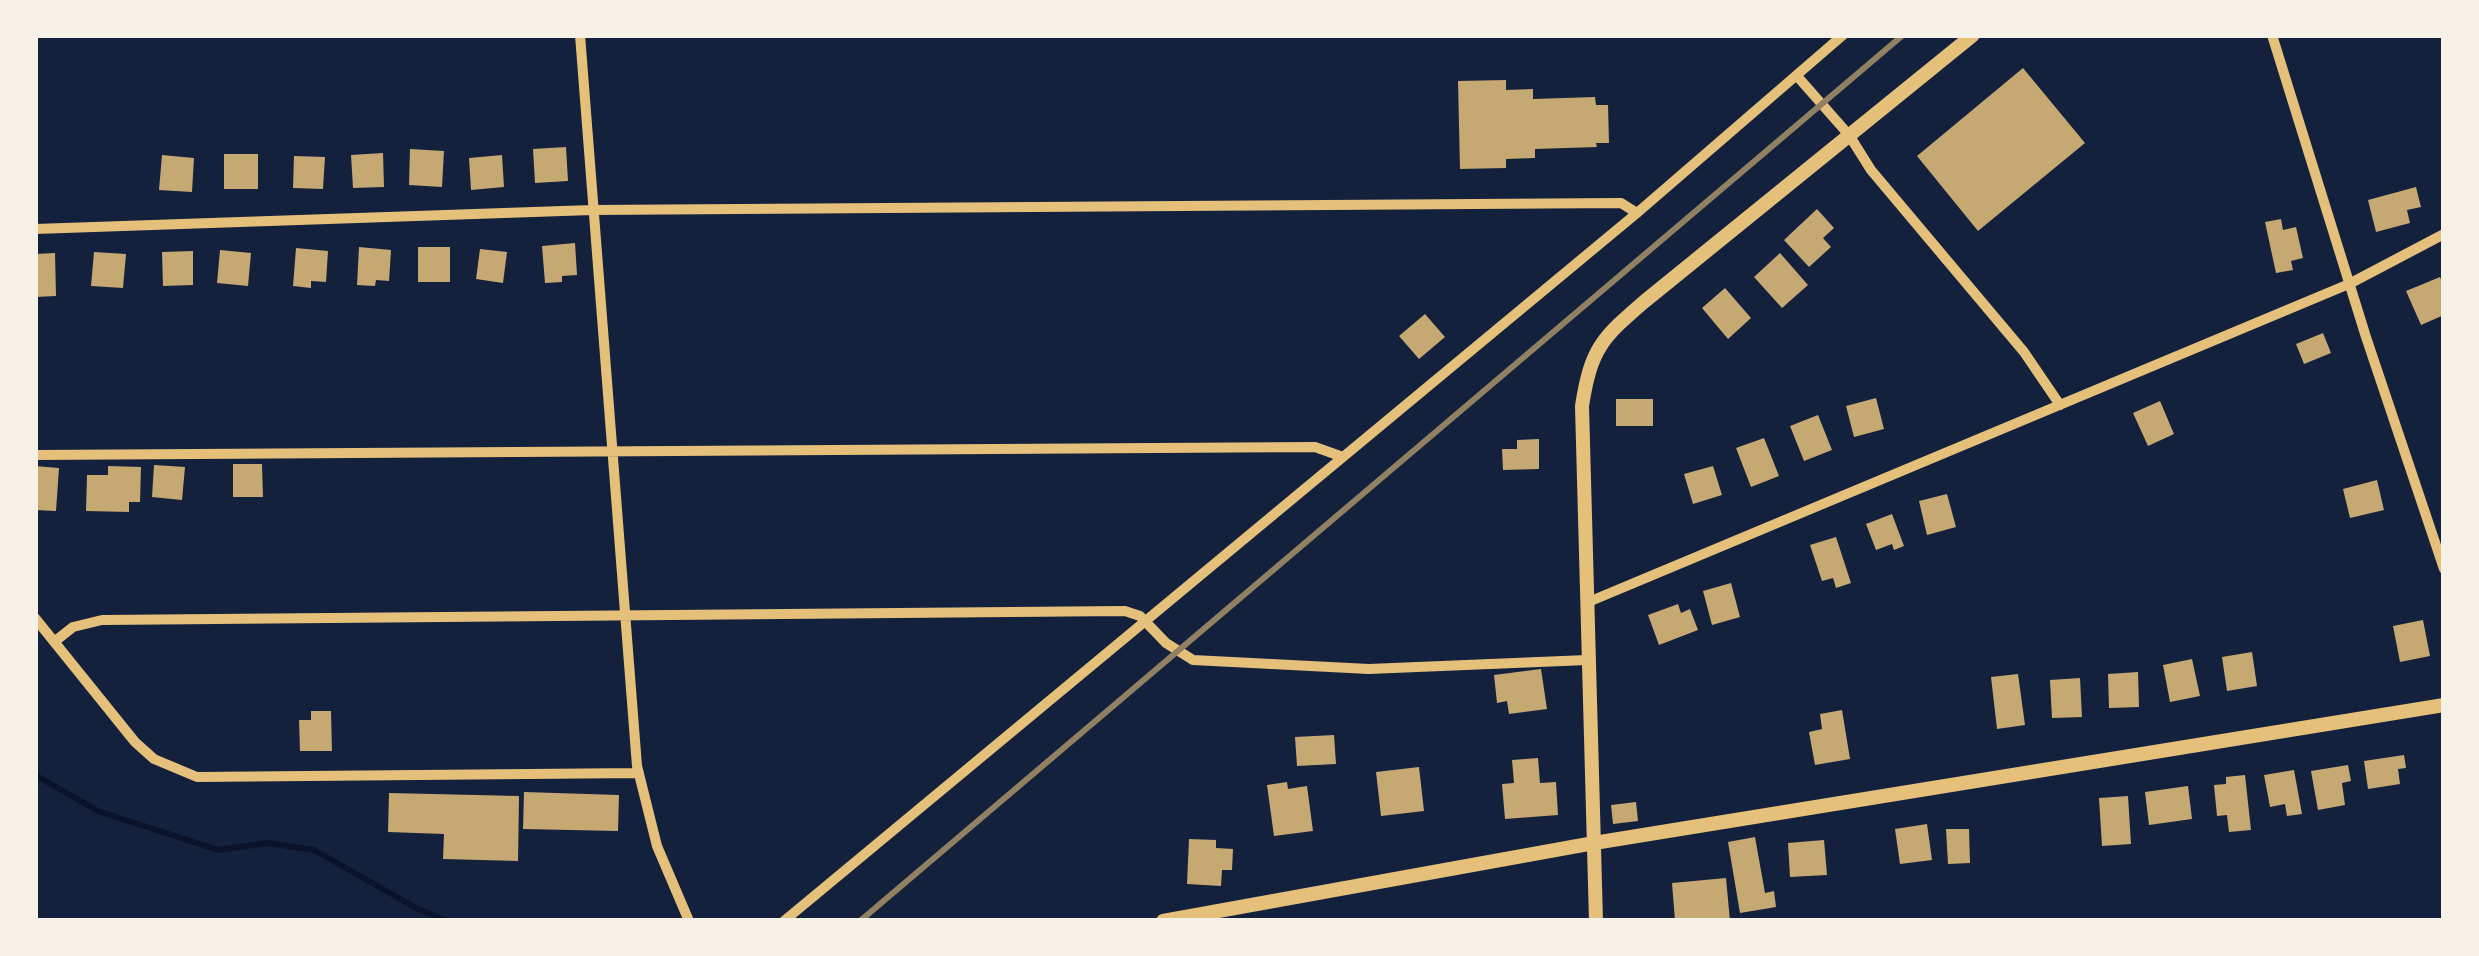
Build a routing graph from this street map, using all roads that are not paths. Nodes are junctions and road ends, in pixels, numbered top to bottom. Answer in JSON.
{"nodes":[{"id":1,"x":580,"y":35,"type":"edge"},
{"id":2,"x":1843,"y":35,"type":"edge"},
{"id":3,"x":1973,"y":35,"type":"edge"},
{"id":4,"x":2272,"y":35,"type":"edge"},
{"id":5,"x":1797,"y":76,"type":"junction"},
{"id":6,"x":1849,"y":135,"type":"junction"},
{"id":7,"x":592,"y":210,"type":"junction"},
{"id":8,"x":1637,"y":213,"type":"junction"},
{"id":9,"x":35,"y":229,"type":"edge"},
{"id":10,"x":2444,"y":234,"type":"edge"},
{"id":11,"x":2350,"y":284,"type":"junction"},
{"id":12,"x":2060,"y":405,"type":"junction"},
{"id":13,"x":611,"y":450,"type":"junction"},
{"id":14,"x":35,"y":456,"type":"edge"},
{"id":15,"x":1343,"y":457,"type":"junction"},
{"id":16,"x":2444,"y":569,"type":"edge"},
{"id":17,"x":1586,"y":603,"type":"junction"},
{"id":18,"x":623,"y":616,"type":"junction"},
{"id":19,"x":35,"y":618,"type":"edge"},
{"id":20,"x":1146,"y":620,"type":"junction"},
{"id":21,"x":54,"y":642,"type":"junction"},
{"id":22,"x":1587,"y":660,"type":"junction"},
{"id":23,"x":2444,"y":705,"type":"edge"},
{"id":24,"x":639,"y":773,"type":"junction"},
{"id":25,"x":1594,"y":844,"type":"junction"},
{"id":26,"x":688,"y":921,"type":"edge"},
{"id":27,"x":784,"y":921,"type":"edge"},
{"id":28,"x":1163,"y":921,"type":"edge"},
{"id":29,"x":1596,"y":921,"type":"edge"}],
"edges":[{"from":1,"to":7,"type":"street"},
{"from":2,"to":5,"type":"street"},
{"from":3,"to":6,"type":"street"},
{"from":4,"to":11,"type":"street"},
{"from":5,"to":6,"type":"street"},
{"from":5,"to":8,"type":"street"},
{"from":6,"to":12,"type":"street"},
{"from":6,"to":17,"type":"street"},
{"from":7,"to":8,"type":"street"},
{"from":7,"to":9,"type":"street"},
{"from":7,"to":13,"type":"street"},
{"from":8,"to":15,"type":"street"},
{"from":10,"to":11,"type":"street"},
{"from":11,"to":12,"type":"street"},
{"from":11,"to":16,"type":"street"},
{"from":12,"to":17,"type":"street"},
{"from":13,"to":14,"type":"street"},
{"from":13,"to":15,"type":"street"},
{"from":13,"to":18,"type":"street"},
{"from":15,"to":20,"type":"street"},
{"from":17,"to":22,"type":"street"},
{"from":18,"to":20,"type":"street"},
{"from":18,"to":21,"type":"street"},
{"from":18,"to":24,"type":"street"},
{"from":19,"to":21,"type":"street"},
{"from":20,"to":22,"type":"street"},
{"from":20,"to":27,"type":"street"},
{"from":21,"to":24,"type":"street"},
{"from":22,"to":25,"type":"street"},
{"from":23,"to":25,"type":"street"},
{"from":24,"to":26,"type":"street"},
{"from":25,"to":28,"type":"street"},
{"from":25,"to":29,"type":"street"}]}
